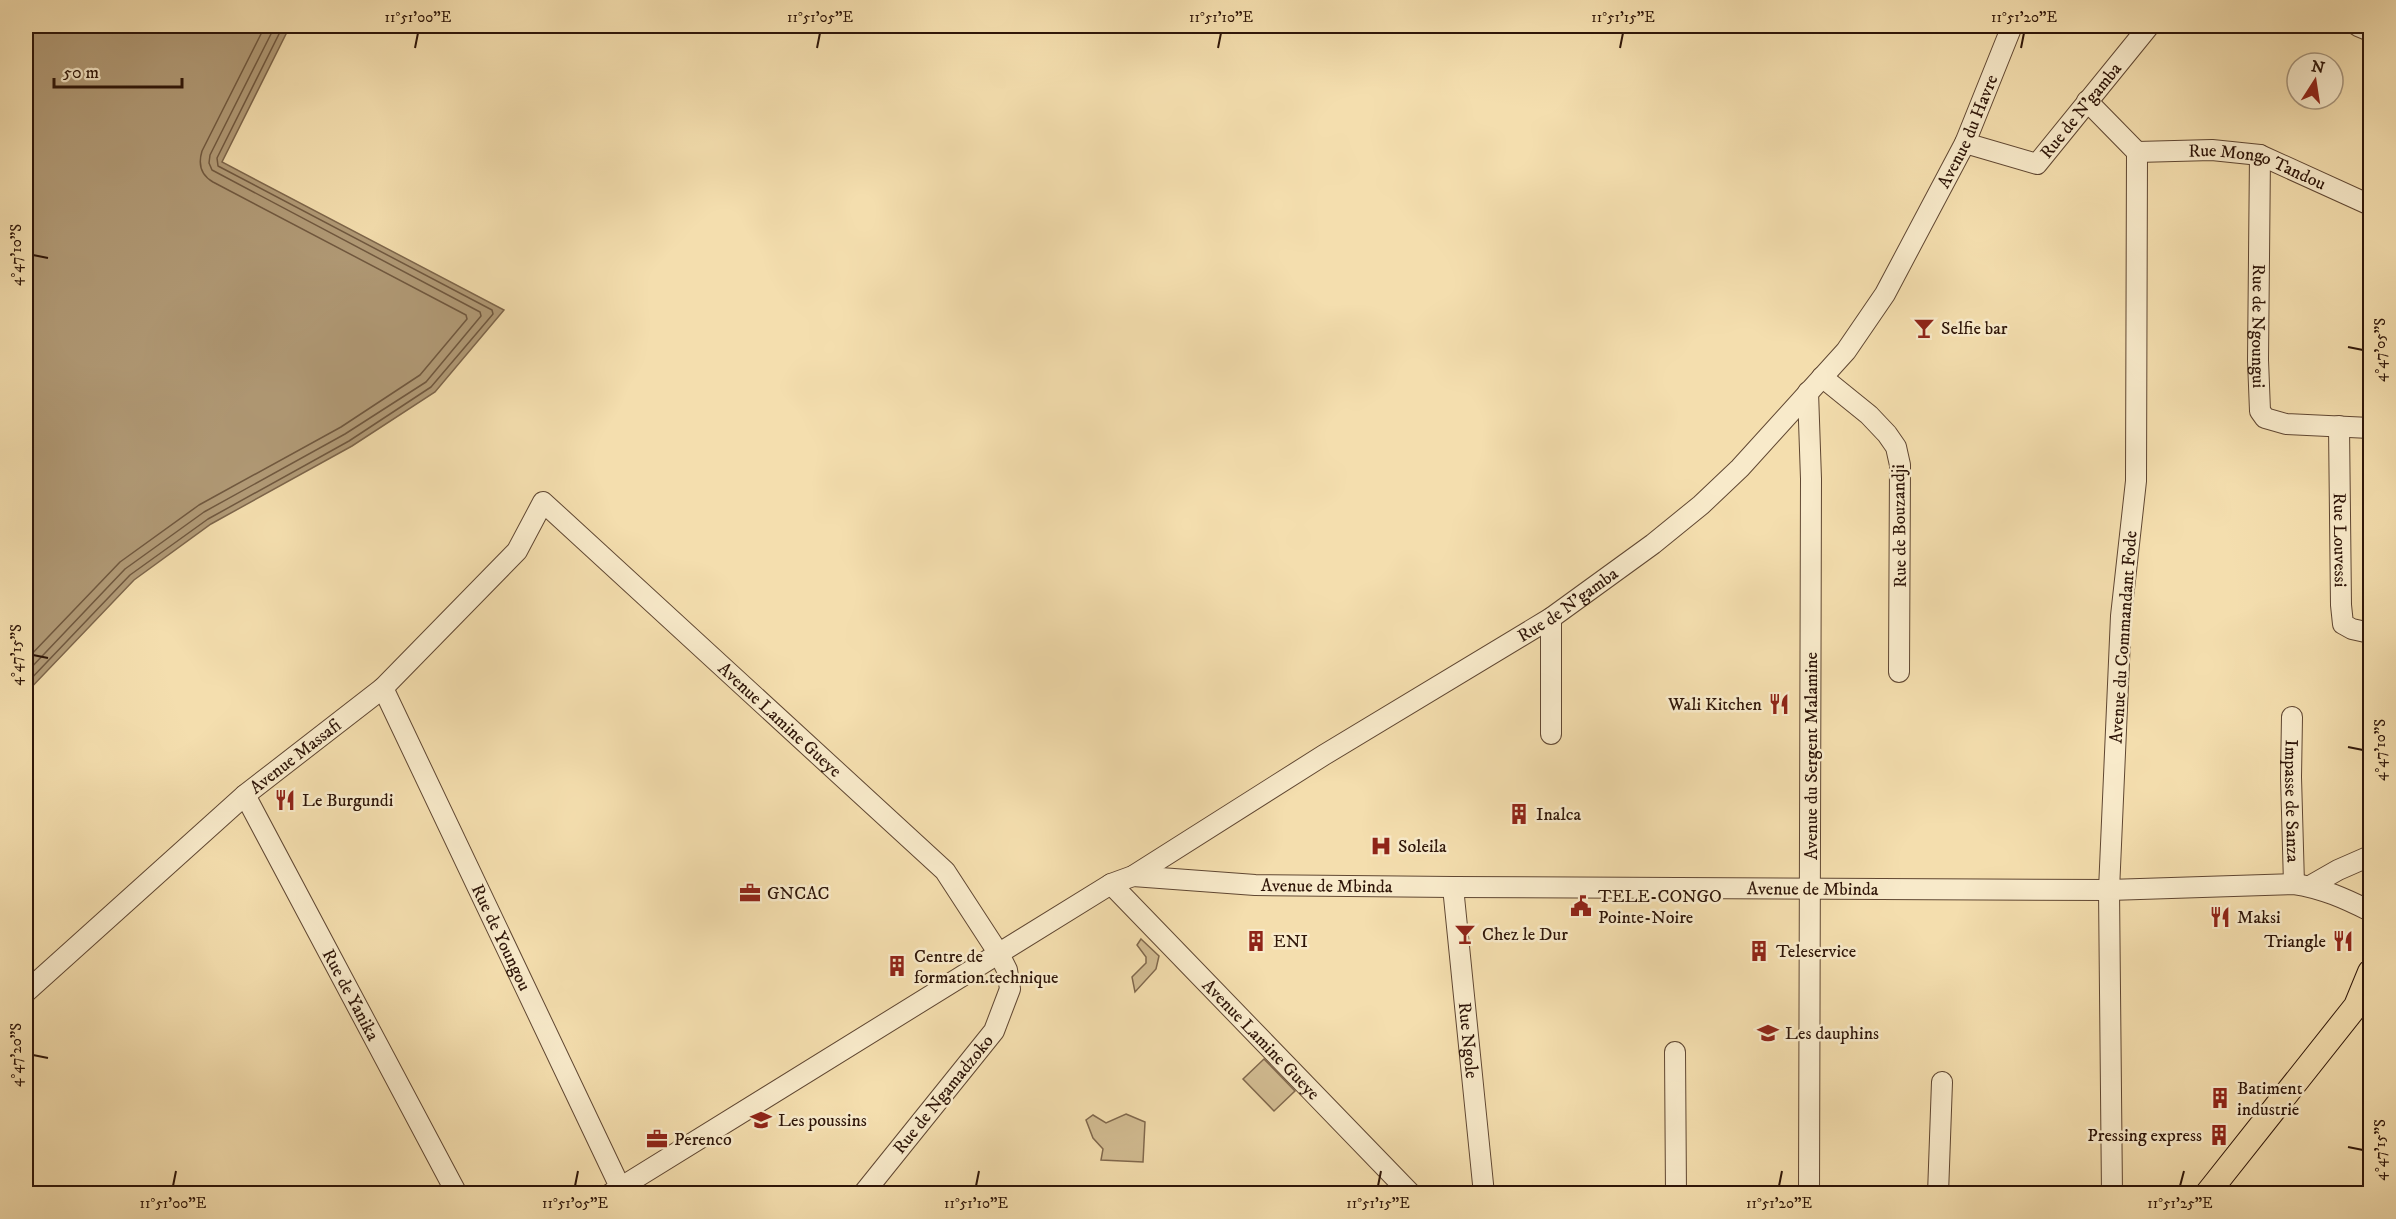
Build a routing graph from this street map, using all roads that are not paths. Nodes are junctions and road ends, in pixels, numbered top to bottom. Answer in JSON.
{"nodes":[{"id":1,"x":2012,"y":26,"type":"edge"},
{"id":2,"x":2149,"y":26,"type":"edge"},
{"id":3,"x":2358,"y":26,"type":"edge"},
{"id":4,"x":2370,"y":31,"type":"edge"},
{"id":5,"x":2087,"y":101,"type":"junction"},
{"id":6,"x":1965,"y":143,"type":"junction"},
{"id":7,"x":2138,"y":152,"type":"junction"},
{"id":8,"x":2260,"y":155,"type":"junction"},
{"id":9,"x":2370,"y":205,"type":"edge"},
{"id":10,"x":1916,"y":235,"type":"joint"},
{"id":11,"x":1822,"y":377,"type":"junction"},
{"id":12,"x":1808,"y":392,"type":"junction"},
{"id":13,"x":2339,"y":426,"type":"junction"},
{"id":14,"x":2370,"y":428,"type":"edge"},
{"id":15,"x":543,"y":502,"type":"joint"},
{"id":16,"x":1551,"y":618,"type":"junction"},
{"id":17,"x":2370,"y":633,"type":"edge"},
{"id":18,"x":1899,"y":672,"type":"dead end"},
{"id":19,"x":383,"y":688,"type":"junction"},
{"id":20,"x":2292,"y":717,"type":"dead end"},
{"id":21,"x":1551,"y":734,"type":"dead end"},
{"id":22,"x":245,"y":795,"type":"junction"},
{"id":23,"x":2370,"y":856,"type":"edge"},
{"id":24,"x":1133,"y":876,"type":"junction"},
{"id":25,"x":1111,"y":884,"type":"junction"},
{"id":26,"x":2302,"y":885,"type":"junction"},
{"id":27,"x":1453,"y":887,"type":"junction"},
{"id":28,"x":1811,"y":889,"type":"junction"},
{"id":29,"x":2109,"y":890,"type":"junction"},
{"id":30,"x":2370,"y":911,"type":"edge"},
{"id":31,"x":999,"y":954,"type":"junction"},
{"id":32,"x":2370,"y":972,"type":"edge"},
{"id":33,"x":26,"y":992,"type":"edge"},
{"id":34,"x":2363,"y":1001,"type":"edge"},
{"id":35,"x":1675,"y":1052,"type":"dead end"},
{"id":36,"x":1942,"y":1082,"type":"dead end"},
{"id":37,"x":615,"y":1190,"type":"edge"},
{"id":38,"x":457,"y":1194,"type":"edge"},
{"id":39,"x":864,"y":1194,"type":"edge"},
{"id":40,"x":1411,"y":1194,"type":"edge"},
{"id":41,"x":1484,"y":1194,"type":"edge"},
{"id":42,"x":1676,"y":1194,"type":"edge"},
{"id":43,"x":1809,"y":1194,"type":"edge"},
{"id":44,"x":1938,"y":1194,"type":"edge"},
{"id":45,"x":2112,"y":1194,"type":"edge"},
{"id":46,"x":2207,"y":1194,"type":"edge"}],
"edges":[{"from":1,"to":6,"type":"street","name":"Avenue du Havre"},
{"from":2,"to":5,"type":"street","name":"Rue de N'gamba"},
{"from":3,"to":4,"type":"street"},
{"from":5,"to":6,"type":"street","name":"Rue de N'gamba"},
{"from":5,"to":7,"type":"street"},
{"from":6,"to":10,"type":"street","name":"Avenue du Havre"},
{"from":7,"to":8,"type":"street","name":"Rue Mongo Tandou"},
{"from":7,"to":29,"type":"street","name":"Avenue du Commandant Fode"},
{"from":8,"to":9,"type":"street","name":"Rue Mongo Tandou"},
{"from":8,"to":13,"type":"street","name":"Rue de Ngoungui"},
{"from":10,"to":11,"type":"street","name":"Rue de N'gamba"},
{"from":11,"to":12,"type":"street","name":"Rue de N'gamba"},
{"from":11,"to":18,"type":"street","name":"Rue de Bouzandji"},
{"from":12,"to":16,"type":"street","name":"Rue de N'gamba"},
{"from":12,"to":28,"type":"street","name":"Avenue du Sergent Malamine"},
{"from":13,"to":14,"type":"street","name":"Rue de Ngoungui"},
{"from":13,"to":17,"type":"street","name":"Rue Louvessi"},
{"from":15,"to":19,"type":"street","name":"Avenue Massafi"},
{"from":15,"to":31,"type":"street","name":"Avenue Lamine Gueye"},
{"from":16,"to":21,"type":"street"},
{"from":16,"to":24,"type":"street","name":"Rue de N'gamba"},
{"from":19,"to":22,"type":"street","name":"Avenue Massafi"},
{"from":19,"to":37,"type":"street","name":"Rue de Youngou"},
{"from":20,"to":26,"type":"street","name":"Impasse de Sanza"},
{"from":22,"to":33,"type":"street","name":"Avenue Massafi"},
{"from":22,"to":38,"type":"street","name":"Rue de Yanika"},
{"from":23,"to":26,"type":"street","name":"Avenue de Mbinda"},
{"from":24,"to":25,"type":"street"},
{"from":24,"to":27,"type":"street","name":"Avenue de Mbinda"},
{"from":25,"to":31,"type":"street"},
{"from":25,"to":40,"type":"street","name":"Avenue Lamine Gueye"},
{"from":26,"to":29,"type":"street","name":"Avenue de Mbinda"},
{"from":26,"to":30,"type":"street","name":"Avenue de Mbinda"},
{"from":27,"to":28,"type":"street","name":"Avenue de Mbinda"},
{"from":27,"to":41,"type":"street","name":"Rue Ngole"},
{"from":28,"to":29,"type":"street","name":"Avenue de Mbinda"},
{"from":28,"to":43,"type":"street","name":"Avenue du Sergent Malamine"},
{"from":29,"to":45,"type":"street","name":"Avenue du Commandant Fode"},
{"from":31,"to":37,"type":"street"},
{"from":31,"to":39,"type":"street","name":"Rue de Ngamadzoko"},
{"from":32,"to":34,"type":"main road"},
{"from":34,"to":46,"type":"main road"},
{"from":35,"to":42,"type":"street"},
{"from":36,"to":44,"type":"street"}]}
